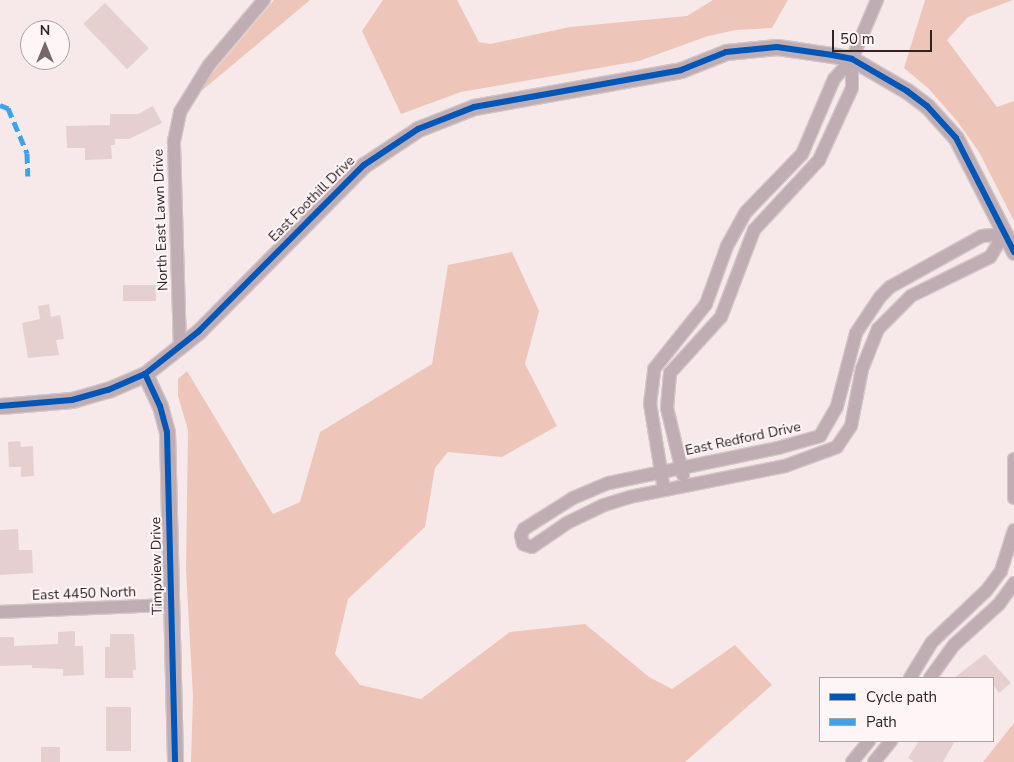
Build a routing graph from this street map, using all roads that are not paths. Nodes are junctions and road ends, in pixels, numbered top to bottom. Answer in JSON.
{"nodes":[{"id":1,"x":264,"y":0,"type":"edge"},
{"id":2,"x":878,"y":0,"type":"edge"},
{"id":3,"x":852,"y":59,"type":"junction"},
{"id":4,"x":1004,"y":234,"type":"junction"},
{"id":5,"x":1014,"y":252,"type":"edge"},
{"id":6,"x":180,"y":348,"type":"junction"},
{"id":7,"x":144,"y":374,"type":"junction"},
{"id":8,"x":0,"y":406,"type":"edge"},
{"id":9,"x":1014,"y":459,"type":"edge"},
{"id":10,"x":681,"y":467,"type":"junction"},
{"id":11,"x":661,"y":471,"type":"junction"},
{"id":12,"x":686,"y":486,"type":"junction"},
{"id":13,"x":664,"y":490,"type":"junction"},
{"id":14,"x":1014,"y":498,"type":"edge"},
{"id":15,"x":1014,"y":530,"type":"edge"},
{"id":16,"x":1014,"y":583,"type":"edge"},
{"id":17,"x":170,"y":605,"type":"junction"},
{"id":18,"x":0,"y":612,"type":"edge"},
{"id":19,"x":915,"y":676,"type":"edge"},
{"id":20,"x":931,"y":677,"type":"edge"},
{"id":21,"x":868,"y":742,"type":"edge"},
{"id":22,"x":890,"y":742,"type":"edge"},
{"id":23,"x":175,"y":762,"type":"edge"},
{"id":24,"x":852,"y":762,"type":"edge"},
{"id":25,"x":874,"y":762,"type":"edge"}],
"edges":[{"from":1,"to":6,"type":"street","name":"North East Lawn Drive"},
{"from":2,"to":3,"type":"street"},
{"from":3,"to":4,"type":"street"},
{"from":3,"to":6,"type":"street","name":"East Foothill Drive"},
{"from":3,"to":10,"type":"street"},
{"from":3,"to":11,"type":"street"},
{"from":4,"to":5,"type":"street"},
{"from":4,"to":10,"type":"street","name":"East Redford Drive"},
{"from":4,"to":12,"type":"street","name":"East Redford Drive"},
{"from":6,"to":7,"type":"street","name":"East Foothill Drive"},
{"from":7,"to":8,"type":"street","name":"East Foothill Drive"},
{"from":7,"to":17,"type":"street","name":"Timpview Drive"},
{"from":9,"to":14,"type":"street"},
{"from":10,"to":11,"type":"street","name":"East Redford Drive"},
{"from":10,"to":12,"type":"street"},
{"from":11,"to":13,"type":"street"},
{"from":11,"to":13,"type":"street","name":"East Redford Drive"},
{"from":12,"to":13,"type":"street","name":"East Redford Drive"},
{"from":15,"to":19,"type":"street"},
{"from":16,"to":20,"type":"street"},
{"from":17,"to":18,"type":"street","name":"East 4450 North"},
{"from":17,"to":23,"type":"street","name":"Timpview Drive"},
{"from":21,"to":24,"type":"street"},
{"from":22,"to":25,"type":"street"}]}
